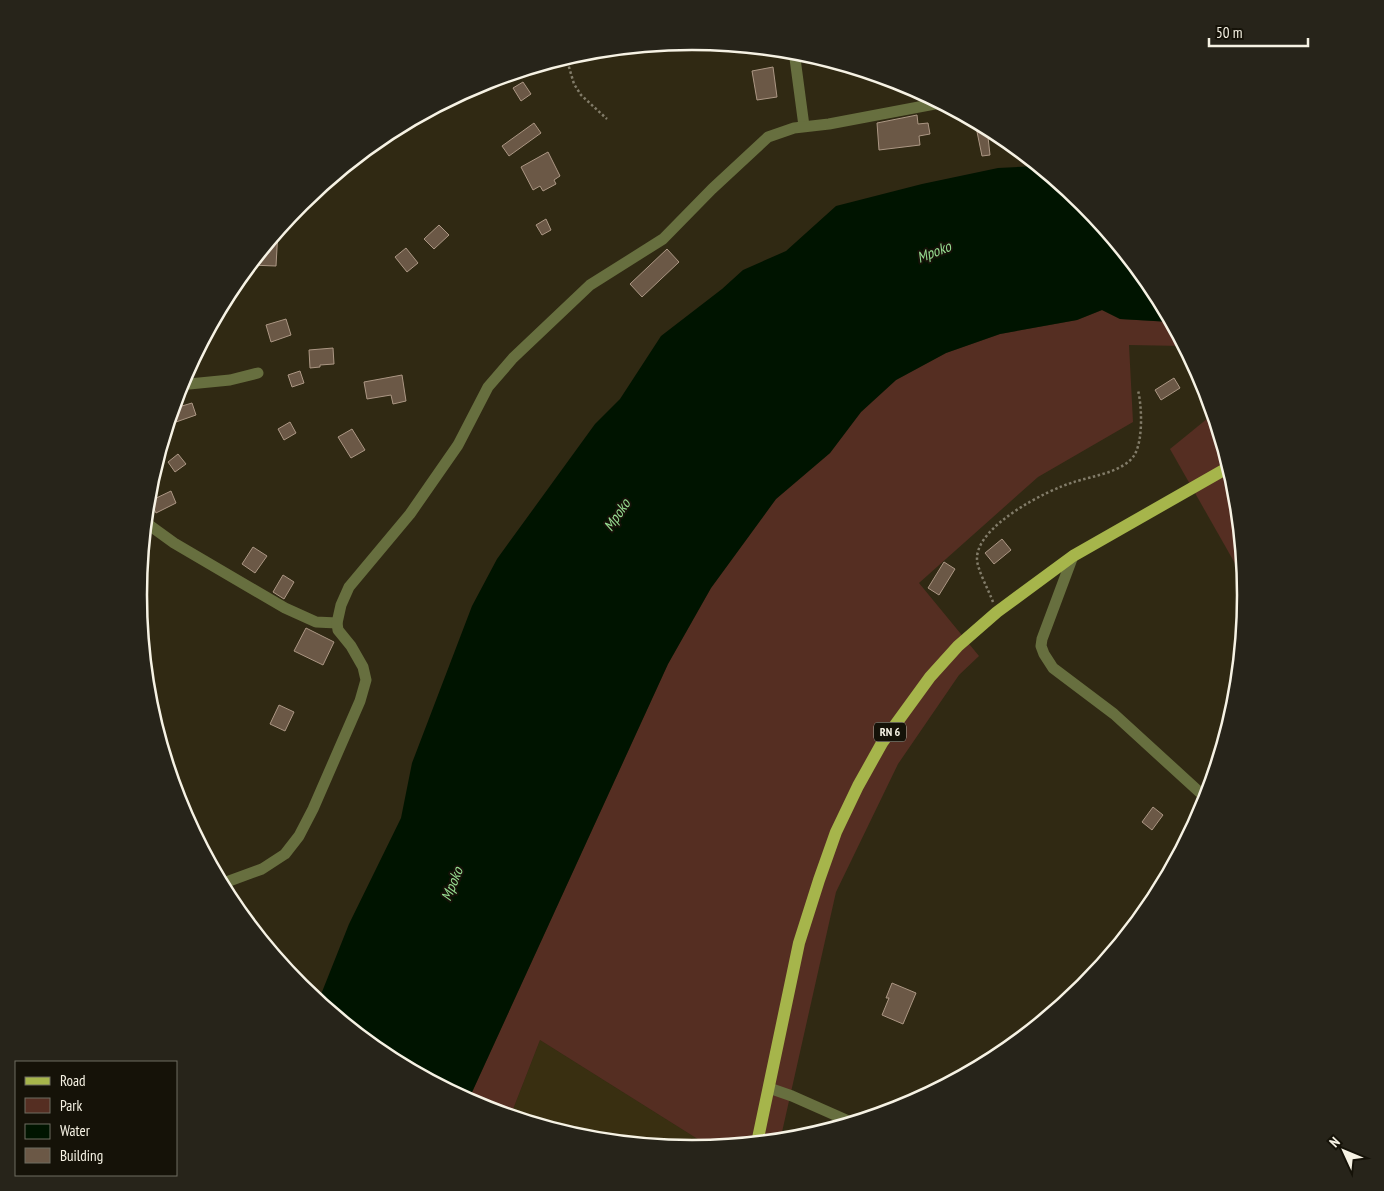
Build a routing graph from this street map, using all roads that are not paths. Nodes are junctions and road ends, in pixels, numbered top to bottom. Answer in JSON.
{"nodes":[{"id":1,"x":795,"y":60,"type":"edge"},
{"id":2,"x":930,"y":105,"type":"edge"},
{"id":3,"x":804,"y":126,"type":"junction"},
{"id":4,"x":258,"y":372,"type":"dead end"},
{"id":5,"x":189,"y":384,"type":"edge"},
{"id":6,"x":1223,"y":471,"type":"edge"},
{"id":7,"x":151,"y":526,"type":"edge"},
{"id":8,"x":1073,"y":556,"type":"junction"},
{"id":9,"x":336,"y":624,"type":"junction"},
{"id":10,"x":1200,"y":794,"type":"edge"},
{"id":11,"x":228,"y":881,"type":"edge"},
{"id":12,"x":768,"y":1088,"type":"junction"},
{"id":13,"x":844,"y":1119,"type":"edge"},
{"id":14,"x":758,"y":1137,"type":"edge"}],
"edges":[{"from":1,"to":3,"type":"street"},
{"from":2,"to":3,"type":"street"},
{"from":3,"to":9,"type":"street"},
{"from":4,"to":5,"type":"street"},
{"from":6,"to":8,"type":"main road","number":"RN 6"},
{"from":7,"to":9,"type":"street"},
{"from":8,"to":10,"type":"street"},
{"from":8,"to":12,"type":"main road","number":"RN 6"},
{"from":9,"to":11,"type":"street"},
{"from":12,"to":13,"type":"street"},
{"from":12,"to":14,"type":"main road","number":"RN 6"}]}
